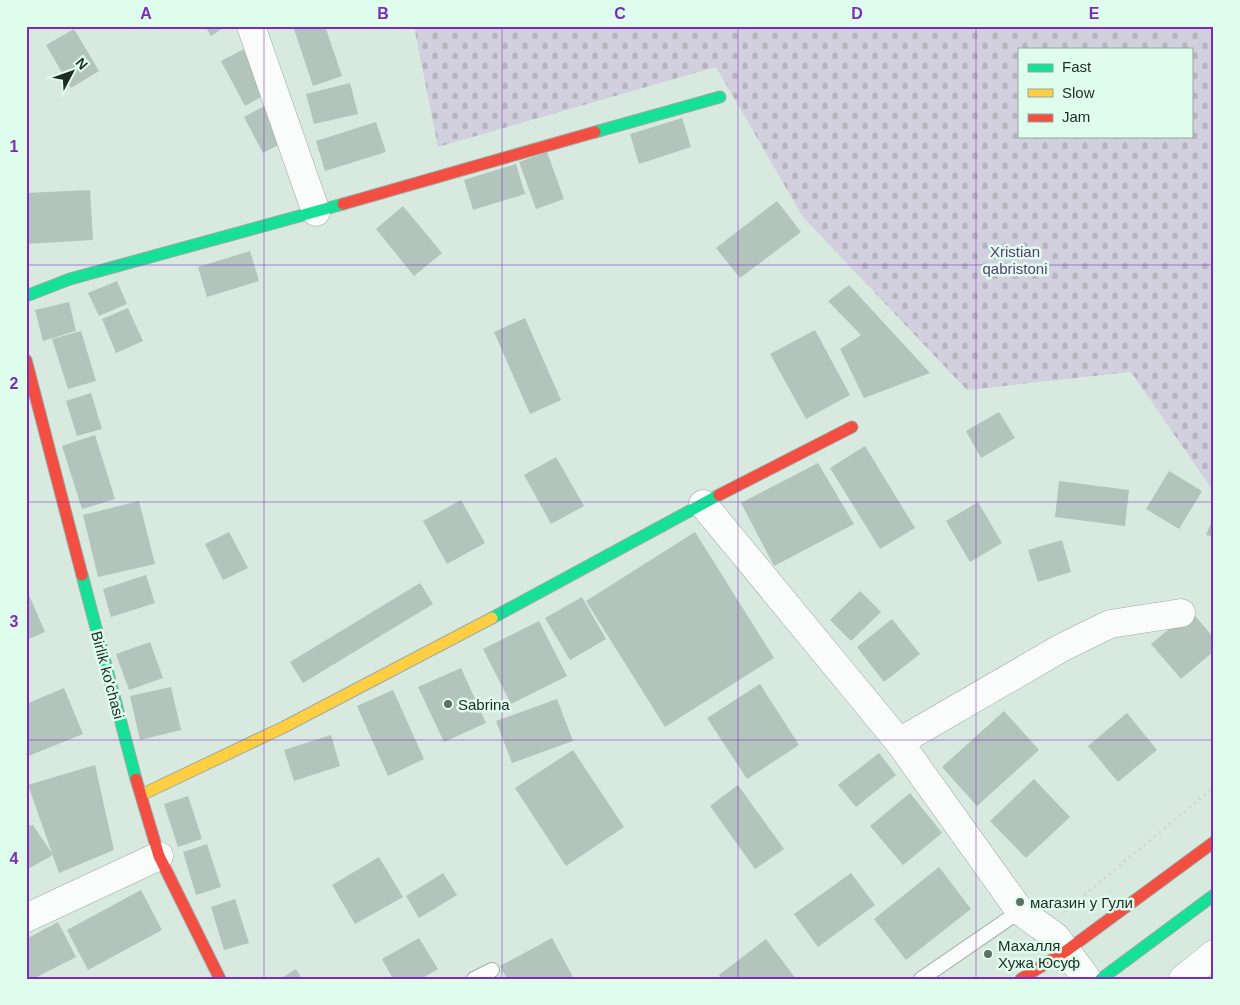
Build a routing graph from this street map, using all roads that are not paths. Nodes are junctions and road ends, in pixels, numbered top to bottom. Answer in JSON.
{"nodes":[{"id":1,"x":251,"y":26,"type":"edge"},
{"id":2,"x":720,"y":97,"type":"dead end"},
{"id":3,"x":316,"y":212,"type":"junction"},
{"id":4,"x":26,"y":296,"type":"edge"},
{"id":5,"x":26,"y":360,"type":"edge"},
{"id":6,"x":852,"y":427,"type":"dead end"},
{"id":7,"x":703,"y":504,"type":"junction"},
{"id":8,"x":1181,"y":613,"type":"dead end"},
{"id":9,"x":899,"y":742,"type":"junction"},
{"id":10,"x":141,"y":795,"type":"junction"},
{"id":11,"x":1214,"y":842,"type":"edge"},
{"id":12,"x":159,"y":856,"type":"junction"},
{"id":13,"x":1214,"y":895,"type":"edge"},
{"id":14,"x":1020,"y":911,"type":"junction"},
{"id":15,"x":26,"y":918,"type":"edge"},
{"id":16,"x":1066,"y":951,"type":"junction"},
{"id":17,"x":1214,"y":954,"type":"edge"},
{"id":18,"x":492,"y":970,"type":"dead end"},
{"id":19,"x":220,"y":979,"type":"edge"},
{"id":20,"x":474,"y":979,"type":"edge"},
{"id":21,"x":922,"y":979,"type":"edge"},
{"id":22,"x":1021,"y":979,"type":"edge"},
{"id":23,"x":1087,"y":979,"type":"edge"},
{"id":24,"x":1101,"y":979,"type":"edge"},
{"id":25,"x":1183,"y":979,"type":"edge"}],
"edges":[{"from":1,"to":3,"type":"street"},
{"from":2,"to":3,"type":"street"},
{"from":3,"to":4,"type":"street"},
{"from":5,"to":10,"type":"street","name":"Birlik ko'chasi"},
{"from":6,"to":7,"type":"street"},
{"from":7,"to":9,"type":"street"},
{"from":7,"to":10,"type":"street"},
{"from":8,"to":9,"type":"street"},
{"from":9,"to":14,"type":"street"},
{"from":10,"to":12,"type":"street","name":"Birlik ko'chasi"},
{"from":11,"to":16,"type":"street"},
{"from":12,"to":15,"type":"street"},
{"from":12,"to":19,"type":"street","name":"Birlik ko'chasi"},
{"from":13,"to":24,"type":"street"},
{"from":14,"to":16,"type":"street"},
{"from":14,"to":21,"type":"lane"},
{"from":16,"to":22,"type":"street"},
{"from":16,"to":23,"type":"street"},
{"from":17,"to":25,"type":"street"},
{"from":18,"to":20,"type":"lane"}]}
